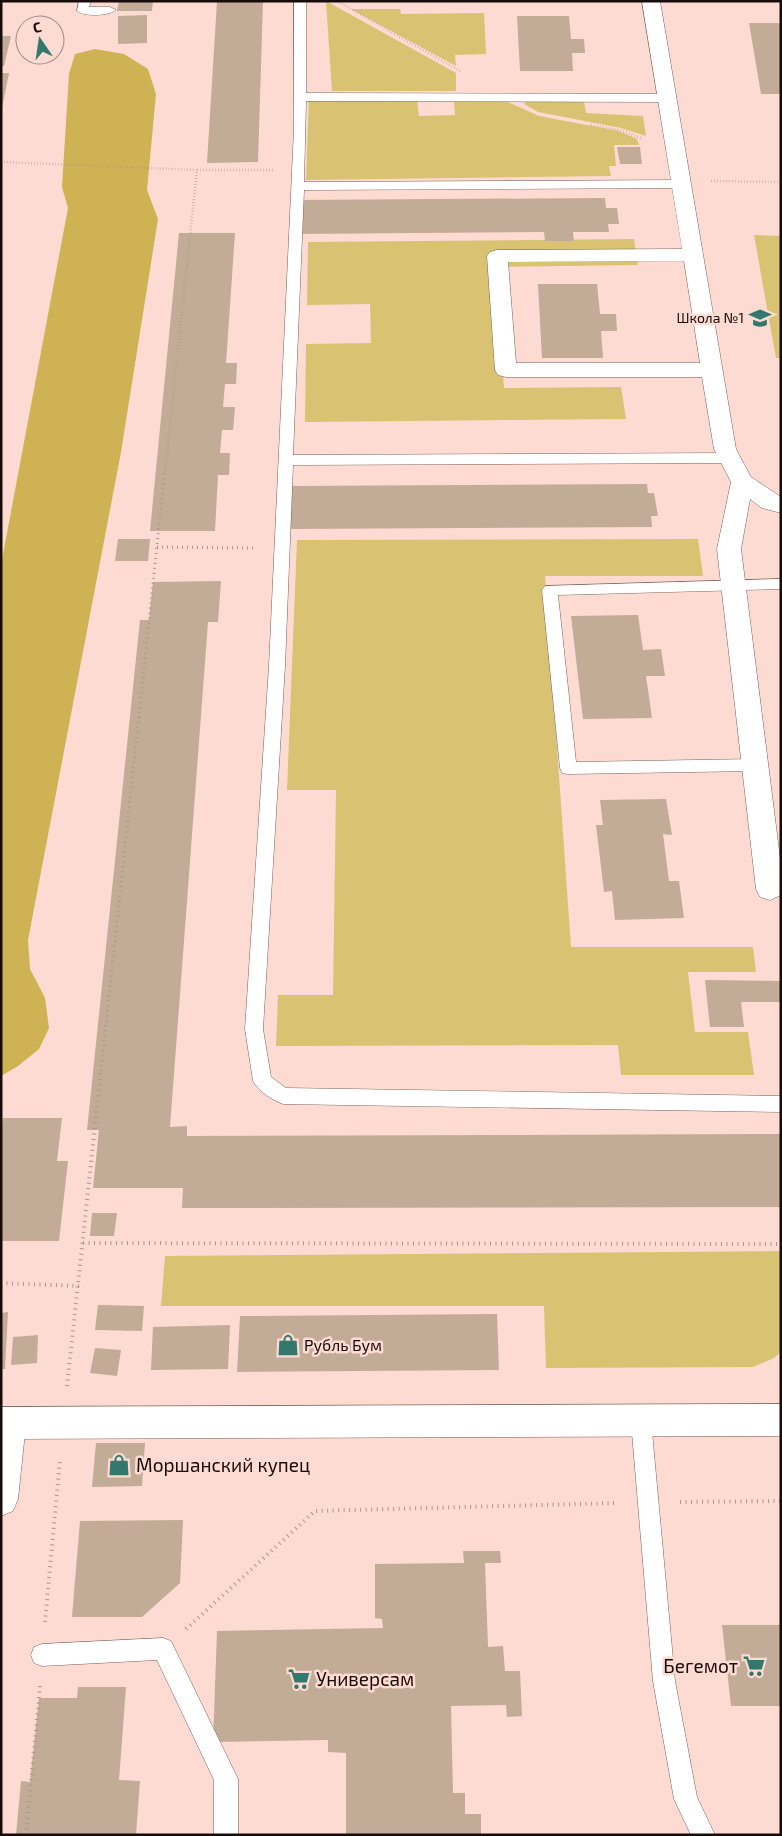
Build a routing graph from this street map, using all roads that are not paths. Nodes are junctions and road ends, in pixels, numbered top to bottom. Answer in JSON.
{"nodes":[{"id":1,"x":84,"y":1,"type":"edge"},
{"id":2,"x":300,"y":1,"type":"edge"},
{"id":3,"x":651,"y":1,"type":"edge"},
{"id":4,"x":110,"y":10,"type":"dead end"},
{"id":5,"x":300,"y":97,"type":"junction"},
{"id":6,"x":667,"y":98,"type":"junction"},
{"id":7,"x":298,"y":178,"type":"junction"},
{"id":8,"x":681,"y":184,"type":"junction"},
{"id":9,"x":693,"y":255,"type":"junction"},
{"id":10,"x":712,"y":370,"type":"junction"},
{"id":11,"x":730,"y":458,"type":"junction"},
{"id":12,"x":286,"y":460,"type":"junction"},
{"id":13,"x":742,"y":482,"type":"junction"},
{"id":14,"x":781,"y":505,"type":"edge"},
{"id":15,"x":781,"y":584,"type":"edge"},
{"id":16,"x":734,"y":585,"type":"junction"},
{"id":17,"x":755,"y":765,"type":"junction"},
{"id":18,"x":770,"y":889,"type":"dead end"},
{"id":19,"x":781,"y":1104,"type":"edge"},
{"id":20,"x":781,"y":1420,"type":"edge"},
{"id":21,"x":641,"y":1421,"type":"junction"},
{"id":22,"x":6,"y":1423,"type":"edge"},
{"id":23,"x":1,"y":1499,"type":"edge"},
{"id":24,"x":42,"y":1655,"type":"road end"},
{"id":25,"x":226,"y":1835,"type":"edge"},
{"id":26,"x":703,"y":1835,"type":"edge"}],
"edges":[{"from":1,"to":4,"type":"lane"},
{"from":2,"to":5,"type":"lane"},
{"from":3,"to":6,"type":"street"},
{"from":5,"to":6,"type":"lane"},
{"from":5,"to":7,"type":"lane"},
{"from":6,"to":8,"type":"street"},
{"from":7,"to":8,"type":"lane"},
{"from":7,"to":12,"type":"lane"},
{"from":8,"to":9,"type":"street"},
{"from":9,"to":10,"type":"street"},
{"from":9,"to":10,"type":"street"},
{"from":10,"to":11,"type":"street"},
{"from":11,"to":12,"type":"lane"},
{"from":11,"to":13,"type":"street"},
{"from":12,"to":19,"type":"lane"},
{"from":13,"to":14,"type":"street"},
{"from":13,"to":16,"type":"street"},
{"from":15,"to":16,"type":"lane"},
{"from":16,"to":17,"type":"street"},
{"from":16,"to":17,"type":"lane"},
{"from":17,"to":18,"type":"street"},
{"from":20,"to":21,"type":"street"},
{"from":21,"to":22,"type":"street"},
{"from":21,"to":26,"type":"lane"},
{"from":22,"to":23,"type":"street"},
{"from":24,"to":25,"type":"lane"}]}
